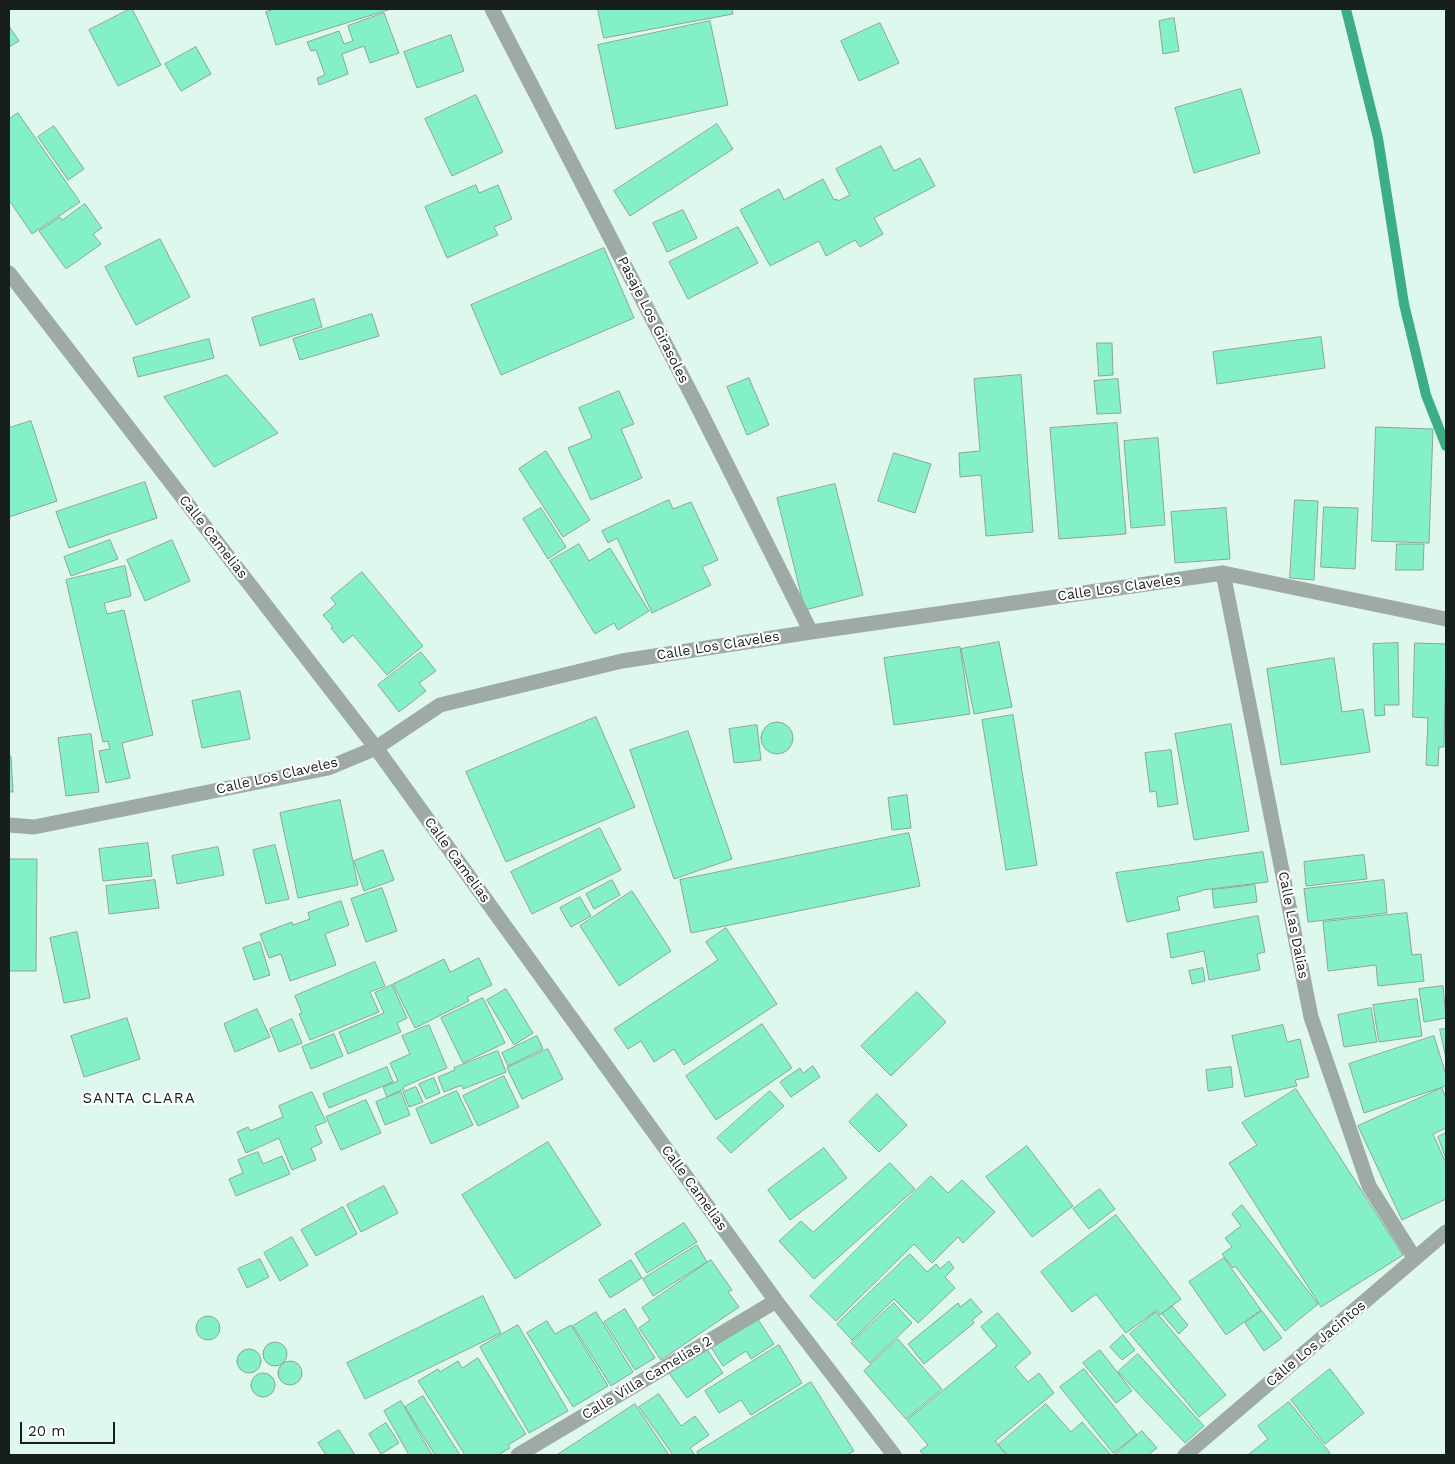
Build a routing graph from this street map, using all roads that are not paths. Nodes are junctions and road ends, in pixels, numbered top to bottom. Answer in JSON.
{"nodes":[{"id":1,"x":492,"y":9,"type":"edge"},
{"id":2,"x":9,"y":273,"type":"edge"},
{"id":3,"x":1223,"y":573,"type":"junction"},
{"id":4,"x":1446,"y":619,"type":"edge"},
{"id":5,"x":811,"y":632,"type":"junction"},
{"id":6,"x":376,"y":748,"type":"junction"},
{"id":7,"x":9,"y":825,"type":"edge"},
{"id":8,"x":1446,"y":1232,"type":"edge"},
{"id":9,"x":1415,"y":1259,"type":"junction"},
{"id":10,"x":776,"y":1301,"type":"junction"},
{"id":11,"x":518,"y":1455,"type":"edge"},
{"id":12,"x":894,"y":1455,"type":"edge"},
{"id":13,"x":1185,"y":1455,"type":"edge"}],
"edges":[{"from":1,"to":5,"type":"street","name":"Pasaje Los Girasoles"},
{"from":2,"to":6,"type":"street","name":"Calle Camelias"},
{"from":3,"to":4,"type":"street","name":"Calle Los Claveles"},
{"from":3,"to":5,"type":"street","name":"Calle Los Claveles"},
{"from":3,"to":9,"type":"street","name":"Calle Las Dalias"},
{"from":5,"to":6,"type":"street","name":"Calle Los Claveles"},
{"from":6,"to":7,"type":"street","name":"Calle Los Claveles"},
{"from":6,"to":10,"type":"street","name":"Calle Camelias"},
{"from":8,"to":9,"type":"street","name":"Calle Los Jacintos"},
{"from":9,"to":13,"type":"street","name":"Calle Los Jacintos"},
{"from":10,"to":11,"type":"street","name":"Calle Villa Camelias 2"},
{"from":10,"to":12,"type":"street","name":"Calle Camelias"}]}
